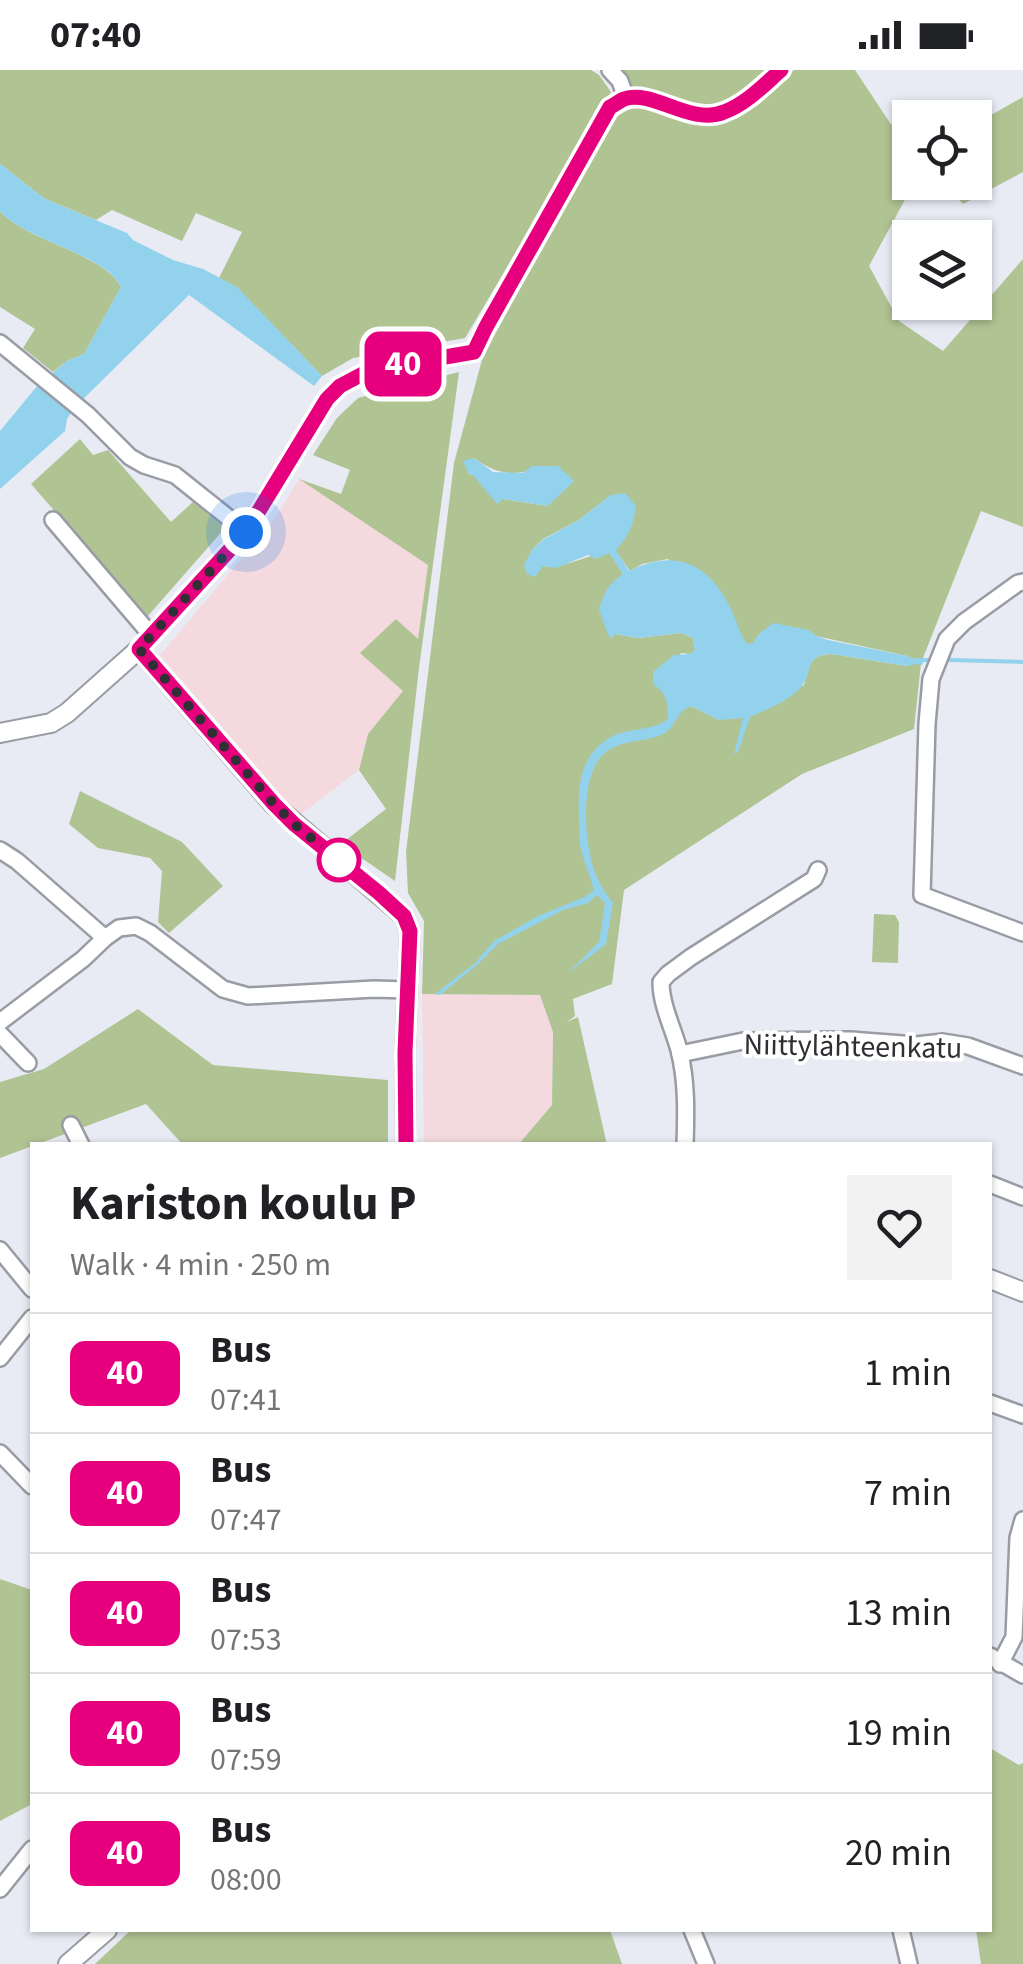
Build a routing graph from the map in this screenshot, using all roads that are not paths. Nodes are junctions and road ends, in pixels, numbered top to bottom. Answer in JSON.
{"nodes":[{"id":1,"x":610,"y":70,"type":"edge"},
{"id":2,"x":781,"y":70,"type":"edge"},
{"id":3,"x":626,"y":98,"type":"junction"},
{"id":4,"x":0,"y":343,"type":"edge"},
{"id":5,"x":52,"y":520,"type":"dead end"},
{"id":6,"x":246,"y":532,"type":"junction"},
{"id":7,"x":1023,"y":582,"type":"edge"},
{"id":8,"x":145,"y":642,"type":"junction"},
{"id":9,"x":0,"y":733,"type":"edge"},
{"id":10,"x":0,"y":850,"type":"edge"},
{"id":11,"x":818,"y":870,"type":"dead end"},
{"id":12,"x":1023,"y":933,"type":"edge"},
{"id":13,"x":104,"y":938,"type":"junction"},
{"id":14,"x":408,"y":990,"type":"junction"},
{"id":15,"x":0,"y":1022,"type":"edge"},
{"id":16,"x":0,"y":1034,"type":"edge"},
{"id":17,"x":680,"y":1054,"type":"junction"},
{"id":18,"x":28,"y":1063,"type":"dead end"},
{"id":19,"x":1023,"y":1066,"type":"edge"},
{"id":20,"x":71,"y":1125,"type":"dead end"},
{"id":21,"x":80,"y":1142,"type":"edge"},
{"id":22,"x":406,"y":1142,"type":"edge"},
{"id":23,"x":685,"y":1142,"type":"edge"},
{"id":24,"x":992,"y":1185,"type":"edge"},
{"id":25,"x":1023,"y":1196,"type":"edge"},
{"id":26,"x":0,"y":1250,"type":"edge"},
{"id":27,"x":992,"y":1281,"type":"edge"},
{"id":28,"x":30,"y":1287,"type":"edge"},
{"id":29,"x":1023,"y":1292,"type":"edge"},
{"id":30,"x":30,"y":1320,"type":"edge"},
{"id":31,"x":0,"y":1358,"type":"edge"},
{"id":32,"x":992,"y":1404,"type":"edge"},
{"id":33,"x":1023,"y":1415,"type":"edge"},
{"id":34,"x":0,"y":1453,"type":"edge"},
{"id":35,"x":30,"y":1484,"type":"edge"},
{"id":36,"x":1023,"y":1520,"type":"edge"},
{"id":37,"x":995,"y":1660,"type":"edge"},
{"id":38,"x":1023,"y":1676,"type":"edge"},
{"id":39,"x":30,"y":1852,"type":"edge"},
{"id":40,"x":0,"y":1889,"type":"edge"},
{"id":41,"x":105,"y":1932,"type":"edge"},
{"id":42,"x":693,"y":1932,"type":"edge"},
{"id":43,"x":901,"y":1932,"type":"edge"},
{"id":44,"x":68,"y":1964,"type":"edge"},
{"id":45,"x":706,"y":1964,"type":"edge"},
{"id":46,"x":909,"y":1964,"type":"edge"}],
"edges":[{"from":1,"to":3,"type":"street"},
{"from":2,"to":3,"type":"street"},
{"from":3,"to":6,"type":"street"},
{"from":4,"to":6,"type":"street"},
{"from":5,"to":8,"type":"street"},
{"from":6,"to":8,"type":"street"},
{"from":7,"to":12,"type":"street"},
{"from":8,"to":9,"type":"street"},
{"from":8,"to":14,"type":"street"},
{"from":10,"to":13,"type":"street"},
{"from":11,"to":17,"type":"street"},
{"from":13,"to":14,"type":"street"},
{"from":13,"to":15,"type":"street"},
{"from":14,"to":22,"type":"street"},
{"from":16,"to":18,"type":"street"},
{"from":17,"to":19,"type":"street","name":"Niittylähteenkatu"},
{"from":17,"to":23,"type":"street"},
{"from":20,"to":21,"type":"street"},
{"from":24,"to":25,"type":"street"},
{"from":26,"to":28,"type":"street"},
{"from":27,"to":29,"type":"street"},
{"from":30,"to":31,"type":"street"},
{"from":32,"to":33,"type":"street"},
{"from":34,"to":35,"type":"street"},
{"from":36,"to":37,"type":"street"},
{"from":37,"to":38,"type":"street"},
{"from":39,"to":40,"type":"street"},
{"from":41,"to":44,"type":"street"},
{"from":42,"to":45,"type":"street"},
{"from":43,"to":46,"type":"street"}]}
